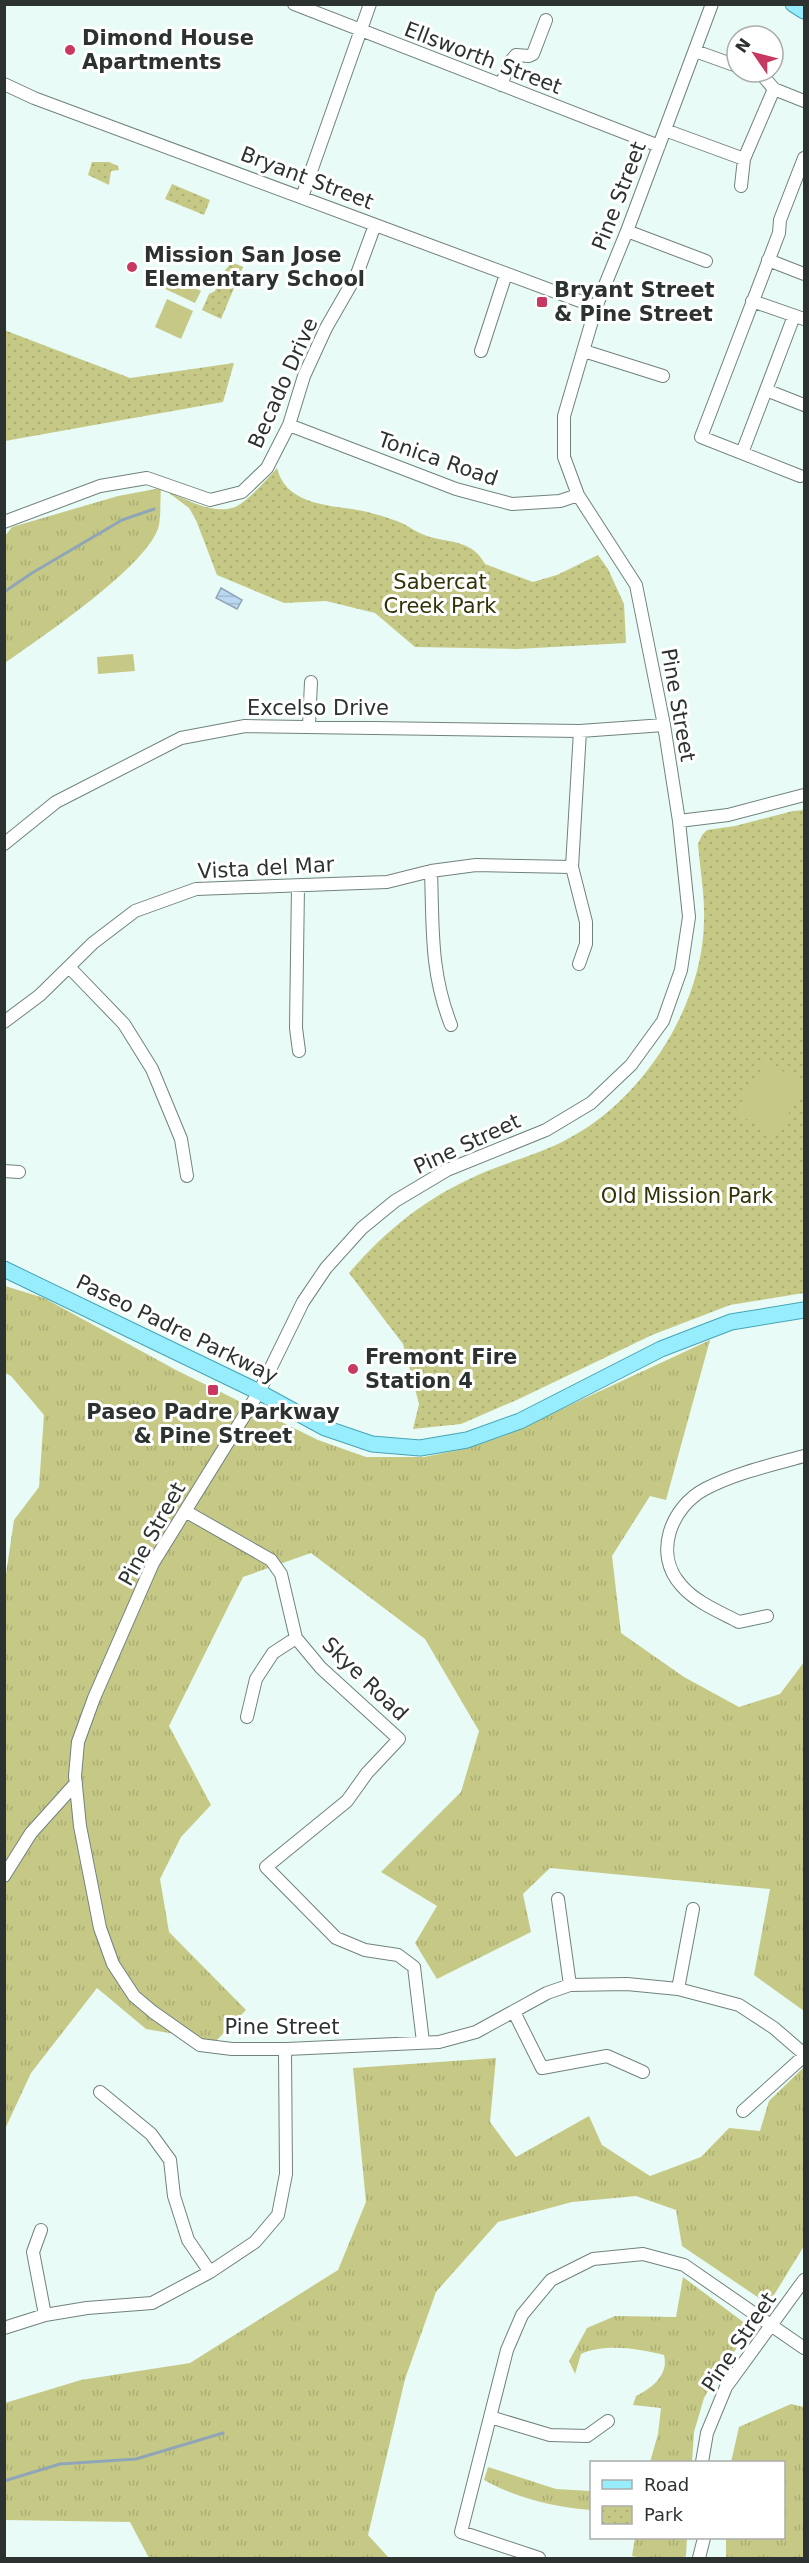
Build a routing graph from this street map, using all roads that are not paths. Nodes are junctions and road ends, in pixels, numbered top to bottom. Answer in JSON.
{"nodes":[{"id":1,"x":294,"y":4,"type":"edge"},
{"id":2,"x":370,"y":4,"type":"edge"},
{"id":3,"x":712,"y":4,"type":"edge"},
{"id":4,"x":793,"y":4,"type":"edge"},
{"id":5,"x":804,"y":11,"type":"edge"},
{"id":6,"x":546,"y":20,"type":"dead end"},
{"id":7,"x":361,"y":31,"type":"junction"},
{"id":8,"x":694,"y":51,"type":"junction"},
{"id":9,"x":725,"y":62,"type":"edge"},
{"id":10,"x":4,"y":84,"type":"edge"},
{"id":11,"x":770,"y":84,"type":"edge"},
{"id":12,"x":501,"y":85,"type":"junction"},
{"id":13,"x":774,"y":88,"type":"junction"},
{"id":14,"x":804,"y":100,"type":"edge"},
{"id":15,"x":665,"y":130,"type":"junction"},
{"id":16,"x":659,"y":146,"type":"junction"},
{"id":17,"x":804,"y":158,"type":"edge"},
{"id":18,"x":744,"y":159,"type":"junction"},
{"id":19,"x":741,"y":186,"type":"dead end"},
{"id":20,"x":302,"y":197,"type":"junction"},
{"id":21,"x":375,"y":225,"type":"junction"},
{"id":22,"x":627,"y":231,"type":"junction"},
{"id":23,"x":768,"y":260,"type":"junction"},
{"id":24,"x":706,"y":261,"type":"dead end"},
{"id":25,"x":506,"y":274,"type":"junction"},
{"id":26,"x":804,"y":274,"type":"edge"},
{"id":27,"x":752,"y":301,"type":"junction"},
{"id":28,"x":596,"y":307,"type":"junction"},
{"id":29,"x":799,"y":318,"type":"edge"},
{"id":30,"x":481,"y":351,"type":"dead end"},
{"id":31,"x":584,"y":351,"type":"junction"},
{"id":32,"x":663,"y":376,"type":"dead end"},
{"id":33,"x":765,"y":390,"type":"junction"},
{"id":34,"x":804,"y":405,"type":"edge"},
{"id":35,"x":289,"y":425,"type":"junction"},
{"id":36,"x":742,"y":453,"type":"junction"},
{"id":37,"x":801,"y":476,"type":"dead end"},
{"id":38,"x":578,"y":495,"type":"junction"},
{"id":39,"x":4,"y":522,"type":"edge"},
{"id":40,"x":311,"y":682,"type":"dead end"},
{"id":41,"x":309,"y":725,"type":"junction"},
{"id":42,"x":664,"y":725,"type":"junction"},
{"id":43,"x":580,"y":731,"type":"junction"},
{"id":44,"x":804,"y":795,"type":"edge"},
{"id":45,"x":679,"y":821,"type":"junction"},
{"id":46,"x":4,"y":844,"type":"edge"},
{"id":47,"x":572,"y":867,"type":"junction"},
{"id":48,"x":431,"y":871,"type":"junction"},
{"id":49,"x":298,"y":886,"type":"junction"},
{"id":50,"x":579,"y":964,"type":"dead end"},
{"id":51,"x":69,"y":967,"type":"junction"},
{"id":52,"x":4,"y":1022,"type":"edge"},
{"id":53,"x":451,"y":1025,"type":"dead end"},
{"id":54,"x":299,"y":1051,"type":"dead end"},
{"id":55,"x":4,"y":1172,"type":"edge"},
{"id":56,"x":19,"y":1172,"type":"dead end"},
{"id":57,"x":187,"y":1176,"type":"dead end"},
{"id":58,"x":4,"y":1269,"type":"edge"},
{"id":59,"x":804,"y":1310,"type":"edge"},
{"id":60,"x":259,"y":1392,"type":"junction"},
{"id":61,"x":804,"y":1456,"type":"edge"},
{"id":62,"x":185,"y":1511,"type":"junction"},
{"id":63,"x":767,"y":1616,"type":"dead end"},
{"id":64,"x":297,"y":1638,"type":"junction"},
{"id":65,"x":247,"y":1717,"type":"dead end"},
{"id":66,"x":75,"y":1783,"type":"junction"},
{"id":67,"x":4,"y":1876,"type":"edge"},
{"id":68,"x":558,"y":1899,"type":"dead end"},
{"id":69,"x":693,"y":1909,"type":"dead end"},
{"id":70,"x":570,"y":1985,"type":"junction"},
{"id":71,"x":678,"y":1989,"type":"junction"},
{"id":72,"x":514,"y":2012,"type":"junction"},
{"id":73,"x":423,"y":2042,"type":"junction"},
{"id":74,"x":287,"y":2049,"type":"junction"},
{"id":75,"x":804,"y":2055,"type":"edge"},
{"id":76,"x":644,"y":2072,"type":"dead end"},
{"id":77,"x":100,"y":2092,"type":"dead end"},
{"id":78,"x":743,"y":2110,"type":"dead end"},
{"id":79,"x":41,"y":2230,"type":"dead end"},
{"id":80,"x":210,"y":2272,"type":"junction"},
{"id":81,"x":804,"y":2280,"type":"edge"},
{"id":82,"x":45,"y":2315,"type":"junction"},
{"id":83,"x":772,"y":2324,"type":"junction"},
{"id":84,"x":4,"y":2328,"type":"edge"},
{"id":85,"x":804,"y":2348,"type":"edge"},
{"id":86,"x":490,"y":2417,"type":"junction"},
{"id":87,"x":608,"y":2421,"type":"dead end"},
{"id":88,"x":702,"y":2461,"type":"edge"},
{"id":89,"x":704,"y":2539,"type":"edge"},
{"id":90,"x":539,"y":2559,"type":"edge"},
{"id":91,"x":699,"y":2559,"type":"edge"}],
"edges":[{"from":1,"to":7,"type":"street","name":"Ellsworth Street"},
{"from":2,"to":7,"type":"street"},
{"from":3,"to":8,"type":"street","name":"Pine Street"},
{"from":4,"to":5,"type":"main road"},
{"from":6,"to":12,"type":"street"},
{"from":7,"to":12,"type":"street","name":"Ellsworth Street"},
{"from":7,"to":20,"type":"street"},
{"from":8,"to":9,"type":"street"},
{"from":8,"to":15,"type":"street","name":"Pine Street"},
{"from":10,"to":20,"type":"street","name":"Bryant Street"},
{"from":11,"to":13,"type":"street"},
{"from":12,"to":16,"type":"street","name":"Ellsworth Street"},
{"from":13,"to":14,"type":"street"},
{"from":13,"to":18,"type":"street"},
{"from":15,"to":16,"type":"street","name":"Pine Street"},
{"from":15,"to":18,"type":"street"},
{"from":16,"to":22,"type":"street","name":"Pine Street"},
{"from":17,"to":23,"type":"street"},
{"from":18,"to":19,"type":"street"},
{"from":20,"to":21,"type":"street","name":"Bryant Street"},
{"from":21,"to":25,"type":"street","name":"Bryant Street"},
{"from":21,"to":35,"type":"street","name":"Becado Drive"},
{"from":22,"to":24,"type":"street"},
{"from":22,"to":28,"type":"street","name":"Pine Street"},
{"from":23,"to":26,"type":"street"},
{"from":23,"to":27,"type":"street"},
{"from":25,"to":28,"type":"street","name":"Bryant Street"},
{"from":25,"to":30,"type":"street"},
{"from":27,"to":29,"type":"street"},
{"from":27,"to":36,"type":"street"},
{"from":28,"to":31,"type":"street","name":"Pine Street"},
{"from":29,"to":33,"type":"street"},
{"from":31,"to":32,"type":"street"},
{"from":31,"to":38,"type":"street","name":"Pine Street"},
{"from":33,"to":34,"type":"street"},
{"from":33,"to":36,"type":"street"},
{"from":35,"to":38,"type":"street","name":"Tonica Road"},
{"from":35,"to":39,"type":"street","name":"Becado Drive"},
{"from":36,"to":37,"type":"street"},
{"from":38,"to":42,"type":"street","name":"Pine Street"},
{"from":40,"to":41,"type":"street"},
{"from":41,"to":43,"type":"street","name":"Excelso Drive"},
{"from":41,"to":46,"type":"street","name":"Excelso Drive"},
{"from":42,"to":43,"type":"street","name":"Excelso Drive"},
{"from":42,"to":45,"type":"street","name":"Pine Street"},
{"from":43,"to":47,"type":"street"},
{"from":44,"to":45,"type":"street"},
{"from":45,"to":60,"type":"street","name":"Pine Street"},
{"from":47,"to":48,"type":"street","name":"Vista del Mar"},
{"from":47,"to":50,"type":"street"},
{"from":48,"to":49,"type":"street","name":"Vista del Mar"},
{"from":48,"to":53,"type":"street"},
{"from":49,"to":51,"type":"street","name":"Vista del Mar"},
{"from":49,"to":54,"type":"street"},
{"from":51,"to":52,"type":"street","name":"Vista del Mar"},
{"from":51,"to":57,"type":"street"},
{"from":55,"to":56,"type":"street"},
{"from":58,"to":60,"type":"main road","name":"Paseo Padre Parkway"},
{"from":59,"to":60,"type":"main road","name":"Paseo Padre Parkway"},
{"from":60,"to":62,"type":"street","name":"Pine Street"},
{"from":61,"to":63,"type":"street"},
{"from":62,"to":64,"type":"street","name":"Skye Road"},
{"from":62,"to":66,"type":"street","name":"Pine Street"},
{"from":64,"to":65,"type":"street"},
{"from":64,"to":73,"type":"street","name":"Skye Road"},
{"from":66,"to":67,"type":"street"},
{"from":66,"to":74,"type":"street","name":"Pine Street"},
{"from":68,"to":70,"type":"street"},
{"from":69,"to":71,"type":"street"},
{"from":70,"to":71,"type":"street","name":"Pine Street"},
{"from":70,"to":72,"type":"street","name":"Pine Street"},
{"from":71,"to":75,"type":"street","name":"Pine Street"},
{"from":72,"to":73,"type":"street","name":"Pine Street"},
{"from":72,"to":76,"type":"street"},
{"from":73,"to":74,"type":"street","name":"Pine Street"},
{"from":74,"to":80,"type":"street"},
{"from":75,"to":78,"type":"street"},
{"from":77,"to":80,"type":"street"},
{"from":79,"to":82,"type":"street"},
{"from":80,"to":82,"type":"street"},
{"from":81,"to":83,"type":"street","name":"Pine Street"},
{"from":82,"to":84,"type":"street"},
{"from":83,"to":85,"type":"street"},
{"from":83,"to":86,"type":"street"},
{"from":83,"to":88,"type":"street","name":"Pine Street"},
{"from":86,"to":87,"type":"street"},
{"from":86,"to":90,"type":"street"},
{"from":89,"to":91,"type":"street"}]}
